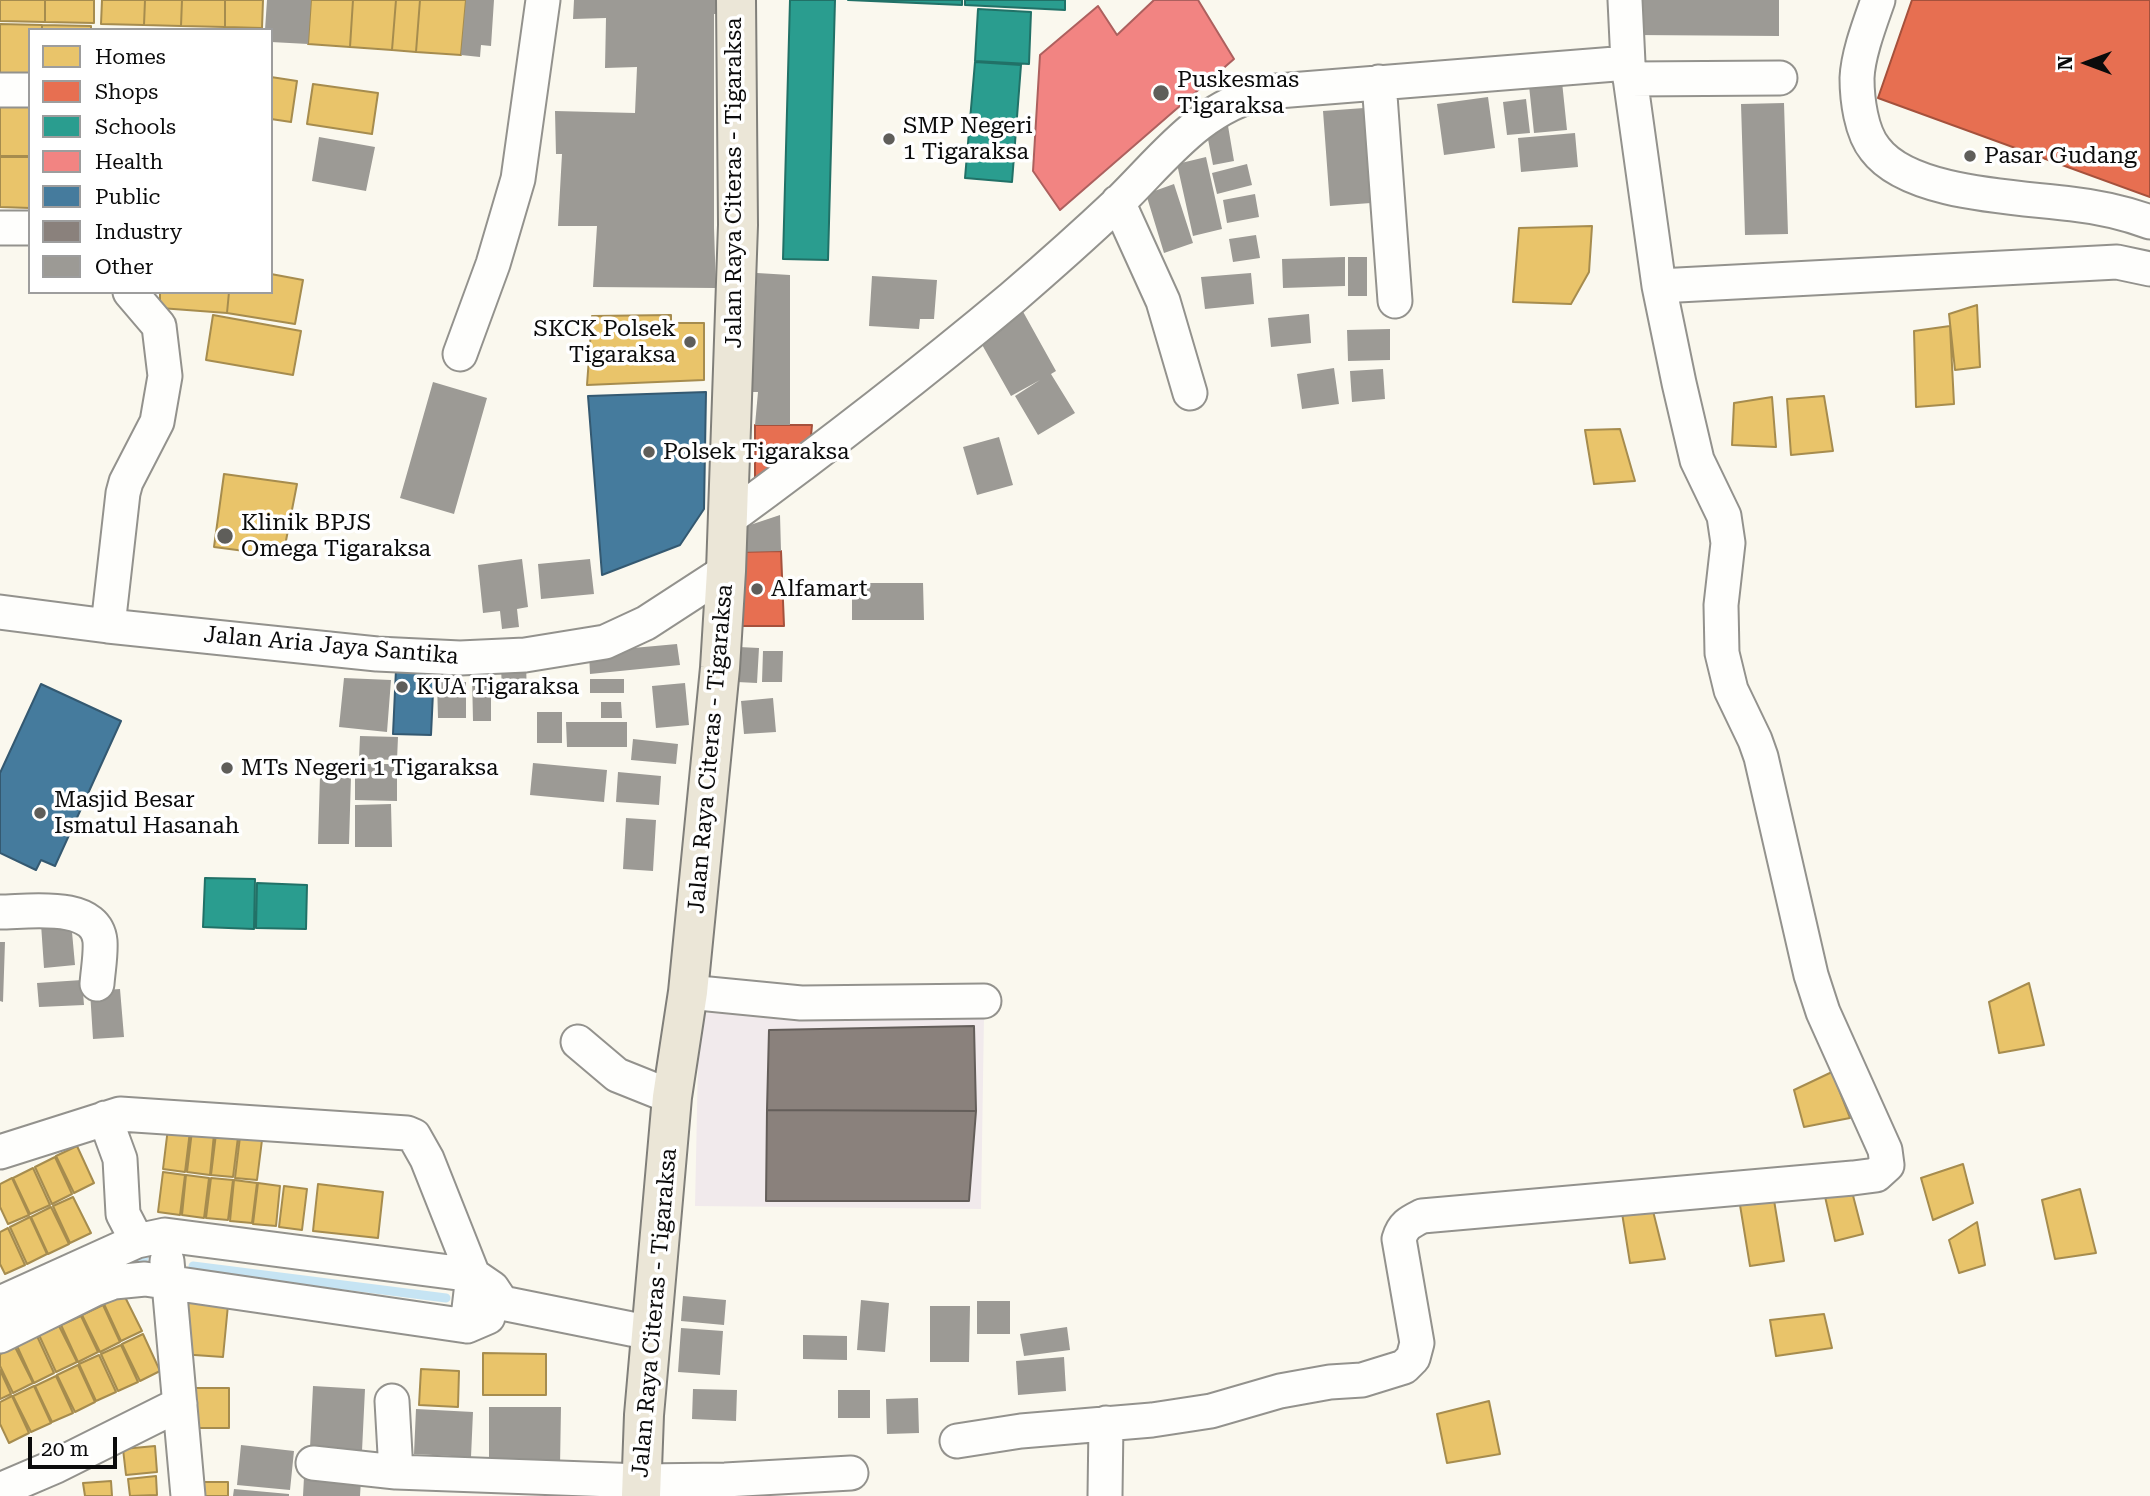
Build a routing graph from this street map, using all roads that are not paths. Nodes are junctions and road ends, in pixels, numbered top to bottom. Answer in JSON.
{"nodes":[{"id":1,"x":543,"y":0,"type":"edge"},
{"id":2,"x":736,"y":0,"type":"edge"},
{"id":3,"x":1625,"y":0,"type":"edge"},
{"id":4,"x":1878,"y":0,"type":"edge"},
{"id":5,"x":1629,"y":71,"type":"junction"},
{"id":6,"x":1780,"y":78,"type":"dead end"},
{"id":7,"x":1378,"y":82,"type":"junction"},
{"id":8,"x":0,"y":90,"type":"edge"},
{"id":9,"x":28,"y":90,"type":"edge"},
{"id":10,"x":1118,"y":202,"type":"junction"},
{"id":11,"x":2150,"y":222,"type":"edge"},
{"id":12,"x":0,"y":228,"type":"edge"},
{"id":13,"x":28,"y":228,"type":"edge"},
{"id":14,"x":2150,"y":269,"type":"edge"},
{"id":15,"x":1659,"y":286,"type":"junction"},
{"id":16,"x":132,"y":294,"type":"edge"},
{"id":17,"x":1395,"y":301,"type":"dead end"},
{"id":18,"x":460,"y":354,"type":"dead end"},
{"id":19,"x":1190,"y":393,"type":"dead end"},
{"id":20,"x":727,"y":520,"type":"junction"},
{"id":21,"x":726,"y":571,"type":"junction"},
{"id":22,"x":0,"y":612,"type":"edge"},
{"id":23,"x":108,"y":626,"type":"junction"},
{"id":24,"x":0,"y":912,"type":"edge"},
{"id":25,"x":97,"y":984,"type":"dead end"},
{"id":26,"x":688,"y":992,"type":"junction"},
{"id":27,"x":984,"y":1001,"type":"dead end"},
{"id":28,"x":578,"y":1042,"type":"dead end"},
{"id":29,"x":672,"y":1097,"type":"junction"},
{"id":30,"x":105,"y":1118,"type":"junction"},
{"id":31,"x":0,"y":1152,"type":"edge"},
{"id":32,"x":151,"y":1238,"type":"junction"},
{"id":33,"x":473,"y":1275,"type":"junction"},
{"id":34,"x":168,"y":1282,"type":"junction"},
{"id":35,"x":0,"y":1303,"type":"edge"},
{"id":36,"x":502,"y":1303,"type":"junction"},
{"id":37,"x":467,"y":1326,"type":"junction"},
{"id":38,"x":651,"y":1333,"type":"junction"},
{"id":39,"x":0,"y":1336,"type":"edge"},
{"id":40,"x":392,"y":1401,"type":"dead end"},
{"id":41,"x":180,"y":1404,"type":"junction"},
{"id":42,"x":1106,"y":1423,"type":"junction"},
{"id":43,"x":957,"y":1441,"type":"dead end"},
{"id":44,"x":313,"y":1463,"type":"dead end"},
{"id":45,"x":396,"y":1472,"type":"junction"},
{"id":46,"x":851,"y":1473,"type":"dead end"},
{"id":47,"x":57,"y":1481,"type":"edge"},
{"id":48,"x":641,"y":1489,"type":"edge"},
{"id":49,"x":0,"y":1490,"type":"edge"},
{"id":50,"x":188,"y":1496,"type":"edge"},
{"id":51,"x":1105,"y":1496,"type":"edge"}],
"edges":[{"from":1,"to":18,"type":"street"},
{"from":2,"to":20,"type":"main road","name":"Jalan Raya Citeras - Tigaraksa"},
{"from":3,"to":5,"type":"street"},
{"from":4,"to":11,"type":"street"},
{"from":5,"to":6,"type":"street"},
{"from":5,"to":7,"type":"street"},
{"from":5,"to":15,"type":"street"},
{"from":7,"to":10,"type":"street"},
{"from":7,"to":17,"type":"street"},
{"from":8,"to":9,"type":"street"},
{"from":10,"to":19,"type":"street"},
{"from":10,"to":20,"type":"street"},
{"from":12,"to":13,"type":"street"},
{"from":14,"to":15,"type":"street"},
{"from":15,"to":42,"type":"street"},
{"from":16,"to":23,"type":"street"},
{"from":20,"to":21,"type":"main road","name":"Jalan Raya Citeras - Tigaraksa"},
{"from":21,"to":23,"type":"street","name":"Jalan Aria Jaya Santika"},
{"from":21,"to":26,"type":"main road","name":"Jalan Raya Citeras - Tigaraksa"},
{"from":22,"to":23,"type":"street","name":"Jalan Aria Jaya Santika"},
{"from":24,"to":25,"type":"street"},
{"from":26,"to":27,"type":"street"},
{"from":26,"to":29,"type":"main road","name":"Jalan Raya Citeras - Tigaraksa"},
{"from":28,"to":29,"type":"street"},
{"from":29,"to":38,"type":"main road","name":"Jalan Raya Citeras - Tigaraksa"},
{"from":30,"to":31,"type":"street"},
{"from":30,"to":32,"type":"street"},
{"from":30,"to":33,"type":"street"},
{"from":32,"to":33,"type":"street"},
{"from":32,"to":34,"type":"street"},
{"from":32,"to":35,"type":"street"},
{"from":33,"to":36,"type":"street"},
{"from":33,"to":37,"type":"street"},
{"from":34,"to":37,"type":"street"},
{"from":34,"to":39,"type":"street"},
{"from":34,"to":41,"type":"street"},
{"from":36,"to":37,"type":"street"},
{"from":36,"to":38,"type":"street"},
{"from":38,"to":48,"type":"main road","name":"Jalan Raya Citeras - Tigaraksa"},
{"from":40,"to":45,"type":"street"},
{"from":41,"to":47,"type":"street"},
{"from":41,"to":50,"type":"street"},
{"from":42,"to":43,"type":"street"},
{"from":42,"to":51,"type":"street"},
{"from":44,"to":45,"type":"street"},
{"from":45,"to":48,"type":"street"},
{"from":46,"to":48,"type":"street"},
{"from":47,"to":49,"type":"street"}]}
